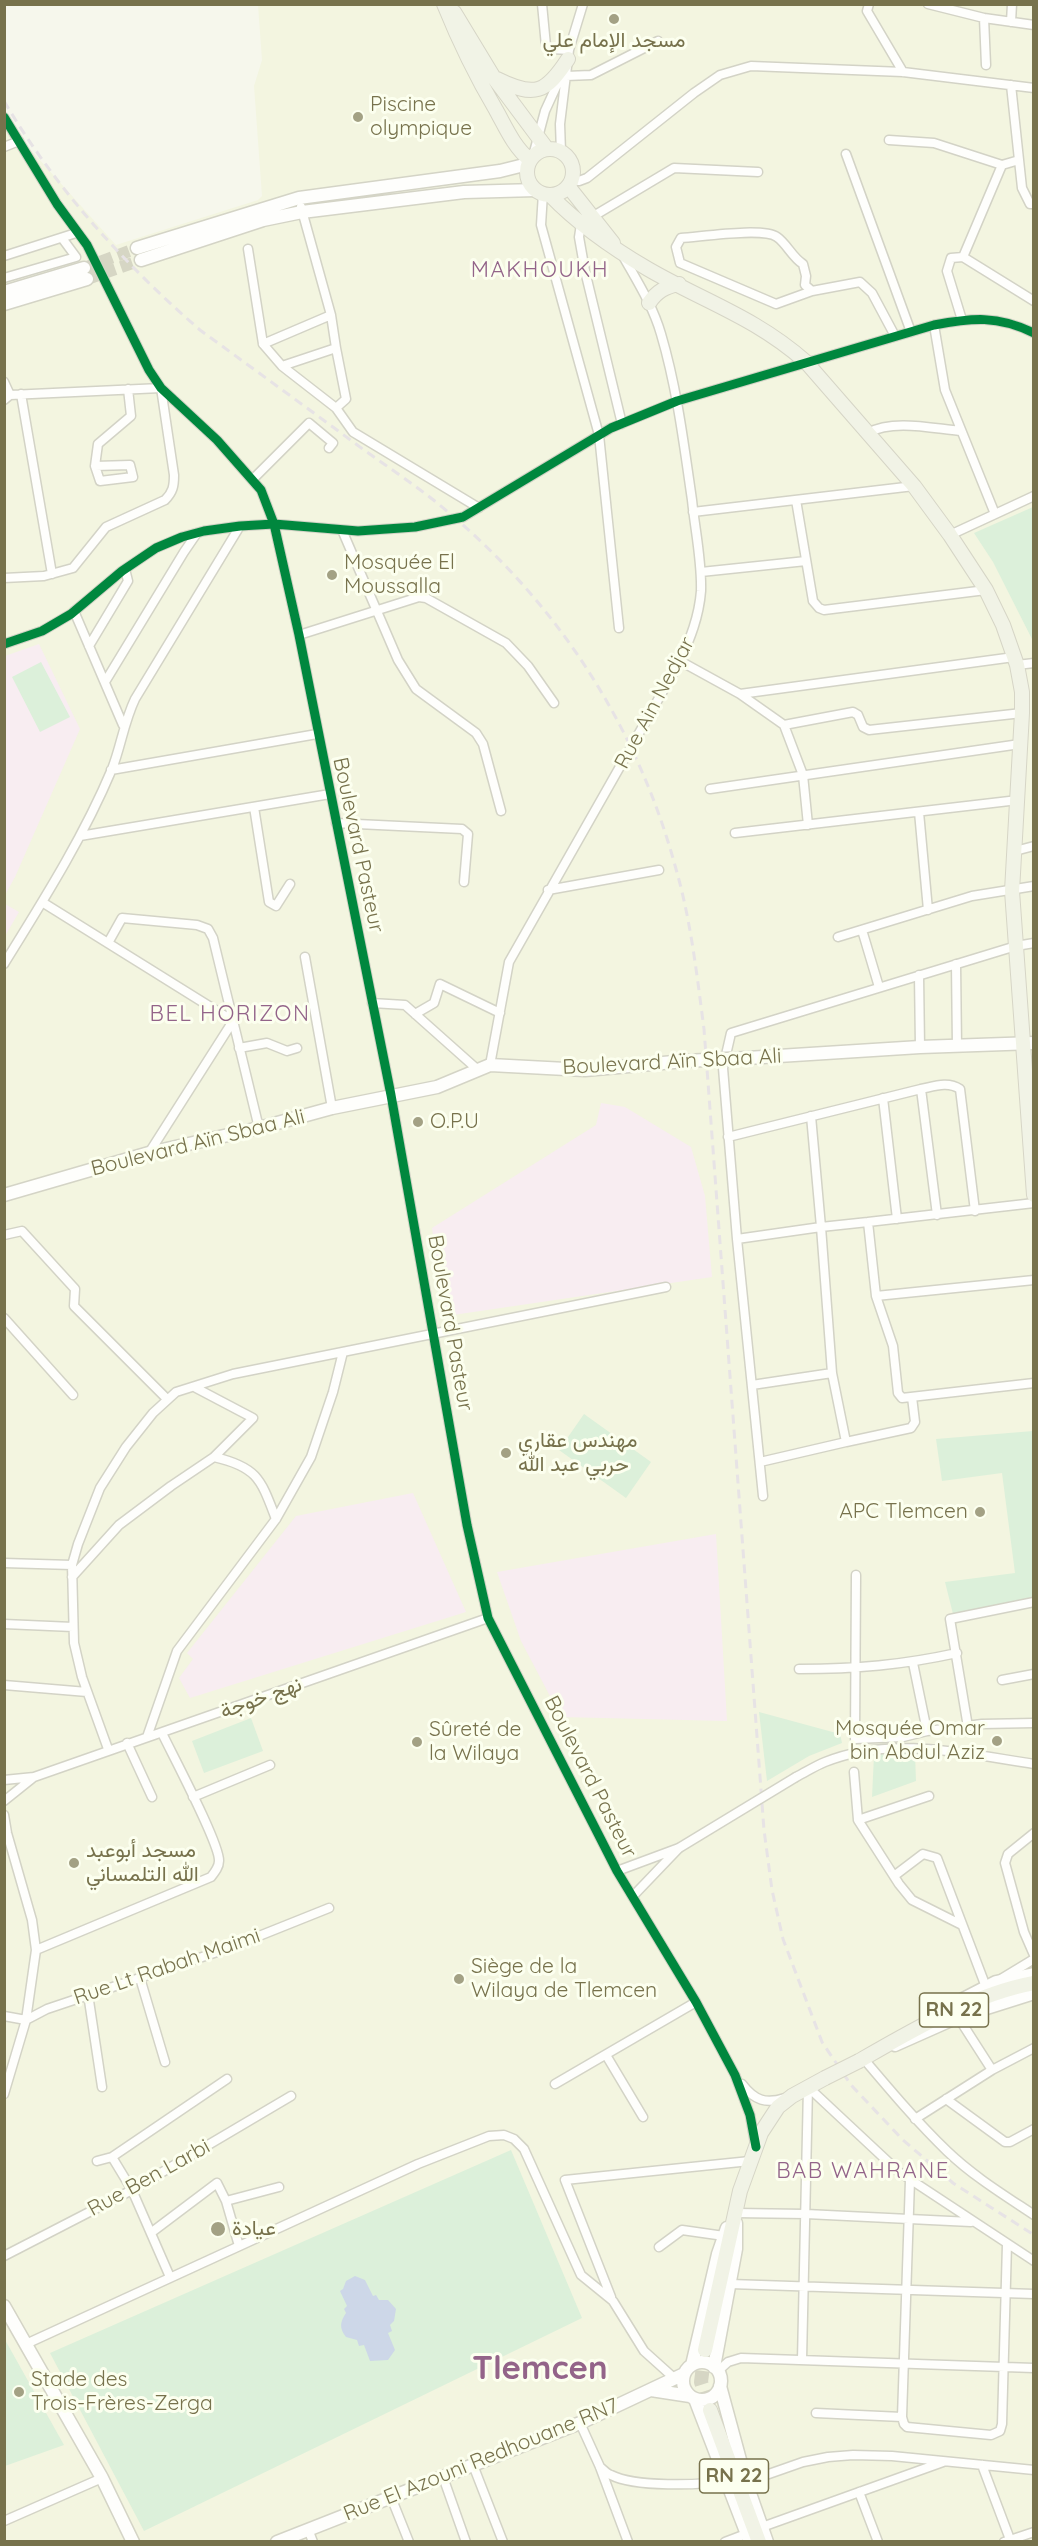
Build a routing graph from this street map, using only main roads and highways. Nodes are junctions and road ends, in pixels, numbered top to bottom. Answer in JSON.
{"nodes":[{"id":1,"x":444,"y":4,"type":"edge"},
{"id":2,"x":450,"y":4,"type":"edge"},
{"id":3,"x":569,"y":54,"type":"road end"},
{"id":4,"x":494,"y":78,"type":"junction"},
{"id":5,"x":542,"y":144,"type":"junction"},
{"id":6,"x":531,"y":160,"type":"junction"},
{"id":7,"x":569,"y":183,"type":"junction"},
{"id":8,"x":543,"y":193,"type":"junction"},
{"id":9,"x":587,"y":221,"type":"junction"},
{"id":10,"x":679,"y":284,"type":"junction"},
{"id":11,"x":4,"y":292,"type":"edge"},
{"id":12,"x":649,"y":303,"type":"road end"},
{"id":13,"x":4,"y":304,"type":"edge"},
{"id":14,"x":1027,"y":1044,"type":"edge"},
{"id":15,"x":4,"y":1195,"type":"edge"},
{"id":16,"x":1034,"y":1195,"type":"edge"},
{"id":17,"x":1034,"y":1974,"type":"edge"},
{"id":18,"x":1034,"y":1983,"type":"edge"},
{"id":19,"x":1034,"y":1993,"type":"edge"},
{"id":20,"x":880,"y":2050,"type":"junction"},
{"id":21,"x":735,"y":2213,"type":"junction"},
{"id":22,"x":7,"y":2311,"type":"edge"},
{"id":23,"x":705,"y":2350,"type":"tunnel mouth"},
{"id":24,"x":716,"y":2369,"type":"junction"},
{"id":25,"x":683,"y":2372,"type":"junction"},
{"id":26,"x":720,"y":2386,"type":"junction"},
{"id":27,"x":651,"y":2390,"type":"junction"},
{"id":28,"x":693,"y":2397,"type":"junction"},
{"id":29,"x":710,"y":2410,"type":"tunnel mouth"},
{"id":30,"x":748,"y":2538,"type":"edge"},
{"id":31,"x":134,"y":2539,"type":"edge"},
{"id":32,"x":277,"y":2541,"type":"edge"},
{"id":33,"x":759,"y":2541,"type":"edge"},
{"id":34,"x":767,"y":2541,"type":"edge"}],
"edges":[{"from":1,"to":6,"type":"main road"},
{"from":2,"to":4,"type":"main road"},
{"from":3,"to":4,"type":"main road"},
{"from":4,"to":5,"type":"main road"},
{"from":5,"to":6,"type":"main road"},
{"from":5,"to":7,"type":"main road"},
{"from":6,"to":8,"type":"main road"},
{"from":6,"to":8,"type":"main road"},
{"from":7,"to":8,"type":"main road"},
{"from":7,"to":9,"type":"main road"},
{"from":8,"to":9,"type":"main road"},
{"from":9,"to":10,"type":"main road"},
{"from":10,"to":12,"type":"main road"},
{"from":10,"to":14,"type":"main road"},
{"from":11,"to":13,"type":"main road"},
{"from":14,"to":15,"type":"main road","name":"Boulevard Aïn Sbaa Ali","bridge":true},
{"from":14,"to":16,"type":"main road"},
{"from":17,"to":20,"type":"main road"},
{"from":18,"to":20,"type":"main road","number":"RN 22"},
{"from":19,"to":20,"type":"main road"},
{"from":20,"to":21,"type":"main road","number":"RN 22","bridge":true},
{"from":21,"to":23,"type":"main road","number":"RN 22"},
{"from":21,"to":24,"type":"main road"},
{"from":21,"to":25,"type":"main road"},
{"from":22,"to":31,"type":"main road"},
{"from":24,"to":25,"type":"main road"},
{"from":24,"to":26,"type":"main road"},
{"from":25,"to":27,"type":"main road","name":"Rue El Azouni Redhouane RN7"},
{"from":25,"to":28,"type":"main road"},
{"from":26,"to":28,"type":"main road"},
{"from":26,"to":34,"type":"main road"},
{"from":27,"to":28,"type":"main road"},
{"from":27,"to":32,"type":"main road","name":"Rue El Azouni Redhouane RN7"},
{"from":28,"to":30,"type":"main road"},
{"from":29,"to":33,"type":"main road","number":"RN 22"}]}
